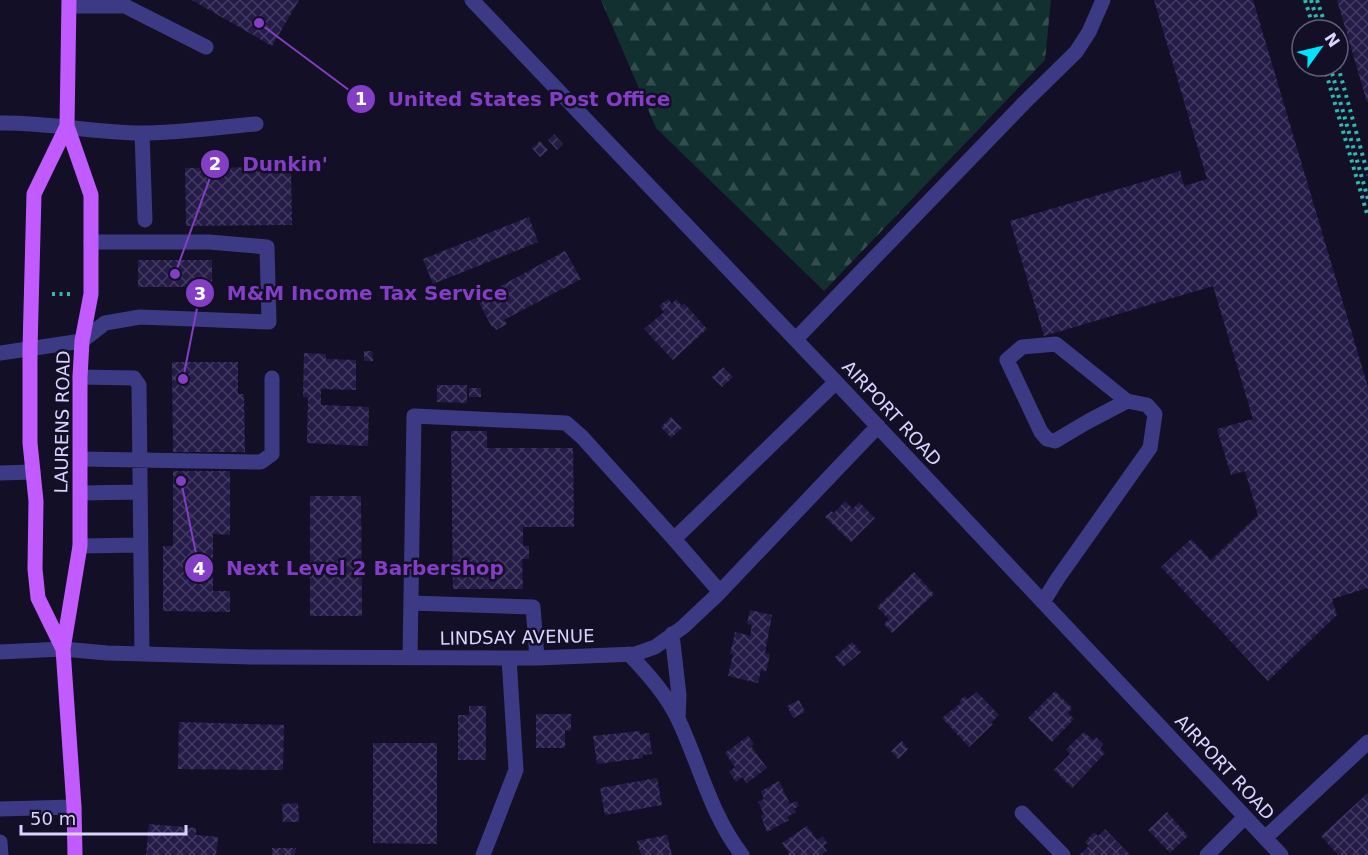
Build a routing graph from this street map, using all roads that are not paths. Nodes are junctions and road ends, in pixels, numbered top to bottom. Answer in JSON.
{"nodes":[{"id":1,"x":472,"y":0,"type":"edge"},
{"id":2,"x":1103,"y":0,"type":"edge"},
{"id":3,"x":69,"y":3,"type":"edge"},
{"id":4,"x":206,"y":47,"type":"dead end"},
{"id":5,"x":0,"y":123,"type":"edge"},
{"id":6,"x":256,"y":124,"type":"dead end"},
{"id":7,"x":67,"y":126,"type":"junction"},
{"id":8,"x":142,"y":133,"type":"junction"},
{"id":9,"x":145,"y":220,"type":"dead end"},
{"id":10,"x":91,"y":242,"type":"junction"},
{"id":11,"x":796,"y":339,"type":"junction"},
{"id":12,"x":82,"y":341,"type":"junction"},
{"id":13,"x":30,"y":349,"type":"junction"},
{"id":14,"x":0,"y":353,"type":"edge"},
{"id":15,"x":80,"y":377,"type":"junction"},
{"id":16,"x":272,"y":378,"type":"dead end"},
{"id":17,"x":837,"y":382,"type":"junction"},
{"id":18,"x":1127,"y":401,"type":"junction"},
{"id":19,"x":878,"y":426,"type":"junction"},
{"id":20,"x":81,"y":459,"type":"junction"},
{"id":21,"x":139,"y":459,"type":"junction"},
{"id":22,"x":33,"y":472,"type":"junction"},
{"id":23,"x":0,"y":473,"type":"edge"},
{"id":24,"x":140,"y":492,"type":"junction"},
{"id":25,"x":81,"y":493,"type":"junction"},
{"id":26,"x":674,"y":539,"type":"junction"},
{"id":27,"x":140,"y":545,"type":"junction"},
{"id":28,"x":80,"y":546,"type":"junction"},
{"id":29,"x":720,"y":591,"type":"junction"},
{"id":30,"x":1043,"y":602,"type":"junction"},
{"id":31,"x":411,"y":603,"type":"junction"},
{"id":32,"x":672,"y":634,"type":"junction"},
{"id":33,"x":63,"y":649,"type":"junction"},
{"id":34,"x":0,"y":652,"type":"edge"},
{"id":35,"x":142,"y":654,"type":"junction"},
{"id":36,"x":629,"y":654,"type":"junction"},
{"id":37,"x":410,"y":658,"type":"junction"},
{"id":38,"x":509,"y":658,"type":"junction"},
{"id":39,"x":537,"y":658,"type":"junction"},
{"id":40,"x":678,"y":719,"type":"junction"},
{"id":41,"x":1368,"y":742,"type":"edge"},
{"id":42,"x":74,"y":807,"type":"junction"},
{"id":43,"x":0,"y":809,"type":"edge"},
{"id":44,"x":1022,"y":813,"type":"dead end"},
{"id":45,"x":1245,"y":817,"type":"junction"},
{"id":46,"x":1265,"y":838,"type":"junction"},
{"id":47,"x":0,"y":842,"type":"edge"},
{"id":48,"x":1,"y":855,"type":"edge"},
{"id":49,"x":75,"y":855,"type":"edge"},
{"id":50,"x":483,"y":855,"type":"edge"},
{"id":51,"x":742,"y":855,"type":"edge"},
{"id":52,"x":1064,"y":855,"type":"edge"},
{"id":53,"x":1207,"y":855,"type":"edge"},
{"id":54,"x":1281,"y":855,"type":"edge"}],
"edges":[{"from":1,"to":11,"type":"street","name":"AIRPORT ROAD"},
{"from":2,"to":11,"type":"street"},
{"from":3,"to":4,"type":"street"},
{"from":3,"to":7,"type":"main road","name":"LAURENS ROAD"},
{"from":5,"to":7,"type":"street"},
{"from":6,"to":8,"type":"street"},
{"from":7,"to":8,"type":"street"},
{"from":7,"to":10,"type":"main road","name":"LAURENS ROAD"},
{"from":7,"to":13,"type":"main road","name":"LAURENS ROAD"},
{"from":8,"to":9,"type":"street"},
{"from":10,"to":12,"type":"main road","name":"LAURENS ROAD"},
{"from":10,"to":12,"type":"street"},
{"from":11,"to":17,"type":"street","name":"AIRPORT ROAD"},
{"from":12,"to":13,"type":"street"},
{"from":12,"to":15,"type":"main road","name":"LAURENS ROAD"},
{"from":13,"to":14,"type":"street"},
{"from":13,"to":22,"type":"main road","name":"LAURENS ROAD"},
{"from":15,"to":20,"type":"main road","name":"LAURENS ROAD"},
{"from":15,"to":21,"type":"street"},
{"from":16,"to":21,"type":"street"},
{"from":17,"to":19,"type":"street","name":"AIRPORT ROAD"},
{"from":17,"to":26,"type":"street"},
{"from":18,"to":18,"type":"street"},
{"from":18,"to":30,"type":"street"},
{"from":19,"to":29,"type":"street","name":"LINDSAY AVENUE"},
{"from":19,"to":30,"type":"street","name":"AIRPORT ROAD"},
{"from":20,"to":21,"type":"street"},
{"from":20,"to":25,"type":"main road","name":"LAURENS ROAD"},
{"from":21,"to":24,"type":"street"},
{"from":22,"to":23,"type":"street"},
{"from":22,"to":33,"type":"main road","name":"LAURENS ROAD"},
{"from":24,"to":25,"type":"street"},
{"from":24,"to":27,"type":"street"},
{"from":25,"to":28,"type":"main road","name":"LAURENS ROAD"},
{"from":26,"to":29,"type":"street"},
{"from":26,"to":31,"type":"street"},
{"from":27,"to":28,"type":"street"},
{"from":27,"to":35,"type":"street"},
{"from":28,"to":33,"type":"main road","name":"LAURENS ROAD"},
{"from":29,"to":32,"type":"street","name":"LINDSAY AVENUE"},
{"from":30,"to":45,"type":"street","name":"AIRPORT ROAD"},
{"from":31,"to":37,"type":"street"},
{"from":31,"to":39,"type":"street"},
{"from":32,"to":36,"type":"street","name":"LINDSAY AVENUE"},
{"from":32,"to":40,"type":"street"},
{"from":33,"to":34,"type":"street","name":"LINDSAY AVENUE"},
{"from":33,"to":35,"type":"street","name":"LINDSAY AVENUE"},
{"from":33,"to":42,"type":"main road","name":"LAURENS ROAD"},
{"from":35,"to":37,"type":"street","name":"LINDSAY AVENUE"},
{"from":36,"to":39,"type":"street","name":"LINDSAY AVENUE"},
{"from":36,"to":40,"type":"street"},
{"from":37,"to":38,"type":"street","name":"LINDSAY AVENUE"},
{"from":38,"to":39,"type":"street","name":"LINDSAY AVENUE"},
{"from":38,"to":50,"type":"street"},
{"from":40,"to":51,"type":"street"},
{"from":41,"to":46,"type":"street"},
{"from":42,"to":43,"type":"street"},
{"from":42,"to":49,"type":"main road","name":"LAURENS ROAD"},
{"from":44,"to":52,"type":"street"},
{"from":45,"to":46,"type":"street","name":"AIRPORT ROAD"},
{"from":45,"to":53,"type":"street"},
{"from":46,"to":54,"type":"street","name":"AIRPORT ROAD"},
{"from":47,"to":48,"type":"street"}]}
